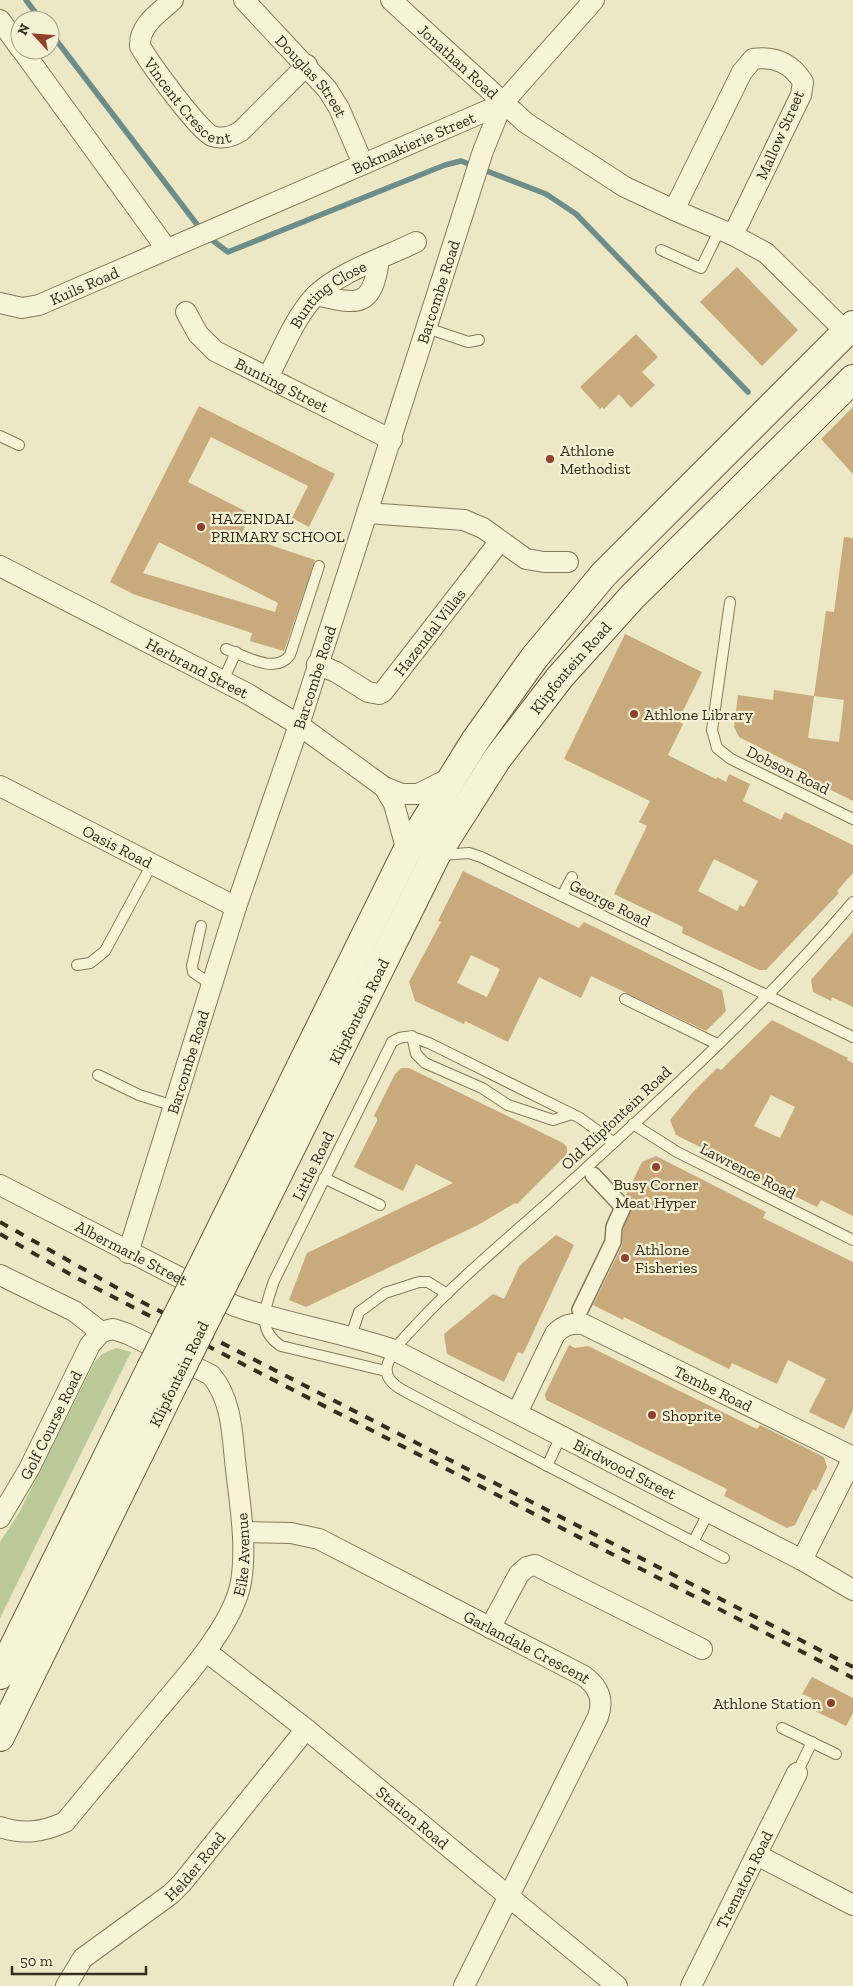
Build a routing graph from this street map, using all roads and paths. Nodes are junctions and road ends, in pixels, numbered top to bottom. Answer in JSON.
{"nodes":[{"id":1,"x":173,"y":0,"type":"edge"},
{"id":2,"x":244,"y":0,"type":"edge"},
{"id":3,"x":391,"y":0,"type":"edge"},
{"id":4,"x":594,"y":0,"type":"edge"},
{"id":5,"x":0,"y":20,"type":"edge"},
{"id":6,"x":10,"y":39,"type":"edge"},
{"id":7,"x":24,"y":60,"type":"edge"},
{"id":8,"x":306,"y":65,"type":"junction"},
{"id":9,"x":502,"y":104,"type":"junction"},
{"id":10,"x":363,"y":164,"type":"junction"},
{"id":11,"x":674,"y":210,"type":"junction"},
{"id":12,"x":727,"y":232,"type":"junction"},
{"id":13,"x":416,"y":242,"type":"dead end"},
{"id":14,"x":166,"y":248,"type":"junction"},
{"id":15,"x":661,"y":250,"type":"dead end"},
{"id":16,"x":379,"y":260,"type":"junction"},
{"id":17,"x":316,"y":295,"type":"junction"},
{"id":18,"x":0,"y":303,"type":"edge"},
{"id":19,"x":186,"y":312,"type":"dead end"},
{"id":20,"x":427,"y":328,"type":"junction"},
{"id":21,"x":850,"y":329,"type":"edge"},
{"id":22,"x":479,"y":340,"type":"dead end"},
{"id":23,"x":268,"y":377,"type":"junction"},
{"id":24,"x":853,"y":379,"type":"edge"},
{"id":25,"x":0,"y":436,"type":"edge"},
{"id":26,"x":392,"y":440,"type":"junction"},
{"id":27,"x":20,"y":445,"type":"dead end"},
{"id":28,"x":367,"y":513,"type":"junction"},
{"id":29,"x":500,"y":541,"type":"junction"},
{"id":30,"x":568,"y":562,"type":"dead end"},
{"id":31,"x":0,"y":566,"type":"edge"},
{"id":32,"x":319,"y":566,"type":"dead end"},
{"id":33,"x":730,"y":602,"type":"dead end"},
{"id":34,"x":317,"y":664,"type":"junction"},
{"id":35,"x":223,"y":681,"type":"junction"},
{"id":36,"x":299,"y":725,"type":"junction"},
{"id":37,"x":450,"y":778,"type":"junction"},
{"id":38,"x":0,"y":786,"type":"edge"},
{"id":39,"x":384,"y":787,"type":"junction"},
{"id":40,"x":853,"y":819,"type":"edge"},
{"id":41,"x":407,"y":851,"type":"junction"},
{"id":42,"x":436,"y":855,"type":"junction"},
{"id":43,"x":152,"y":864,"type":"junction"},
{"id":44,"x":572,"y":877,"type":"dead end"},
{"id":45,"x":562,"y":896,"type":"junction"},
{"id":46,"x":853,"y":902,"type":"edge"},
{"id":47,"x":236,"y":907,"type":"junction"},
{"id":48,"x":201,"y":926,"type":"dead end"},
{"id":49,"x":77,"y":964,"type":"dead end"},
{"id":50,"x":212,"y":985,"type":"junction"},
{"id":51,"x":767,"y":995,"type":"junction"},
{"id":52,"x":625,"y":998,"type":"dead end"},
{"id":53,"x":412,"y":1036,"type":"junction"},
{"id":54,"x":853,"y":1037,"type":"edge"},
{"id":55,"x":717,"y":1044,"type":"junction"},
{"id":56,"x":488,"y":1072,"type":"junction"},
{"id":57,"x":98,"y":1075,"type":"dead end"},
{"id":58,"x":482,"y":1088,"type":"junction"},
{"id":59,"x":174,"y":1106,"type":"junction"},
{"id":60,"x":572,"y":1114,"type":"junction"},
{"id":61,"x":633,"y":1124,"type":"junction"},
{"id":62,"x":613,"y":1142,"type":"junction"},
{"id":63,"x":593,"y":1175,"type":"dead end"},
{"id":64,"x":324,"y":1178,"type":"junction"},
{"id":65,"x":0,"y":1184,"type":"edge"},
{"id":66,"x":380,"y":1205,"type":"dead end"},
{"id":67,"x":853,"y":1240,"type":"edge"},
{"id":68,"x":128,"y":1253,"type":"junction"},
{"id":69,"x":0,"y":1275,"type":"edge"},
{"id":70,"x":447,"y":1294,"type":"junction"},
{"id":71,"x":263,"y":1316,"type":"junction"},
{"id":72,"x":577,"y":1317,"type":"junction"},
{"id":73,"x":101,"y":1332,"type":"junction"},
{"id":74,"x":351,"y":1336,"type":"junction"},
{"id":75,"x":394,"y":1350,"type":"junction"},
{"id":76,"x":386,"y":1371,"type":"junction"},
{"id":77,"x":516,"y":1413,"type":"junction"},
{"id":78,"x":561,"y":1436,"type":"junction"},
{"id":79,"x":853,"y":1458,"type":"edge"},
{"id":80,"x":547,"y":1466,"type":"junction"},
{"id":81,"x":709,"y":1512,"type":"junction"},
{"id":82,"x":1,"y":1516,"type":"edge"},
{"id":83,"x":243,"y":1532,"type":"junction"},
{"id":84,"x":693,"y":1542,"type":"junction"},
{"id":85,"x":724,"y":1558,"type":"dead end"},
{"id":86,"x":802,"y":1560,"type":"junction"},
{"id":87,"x":853,"y":1590,"type":"edge"},
{"id":88,"x":490,"y":1628,"type":"junction"},
{"id":89,"x":702,"y":1649,"type":"dead end"},
{"id":90,"x":206,"y":1652,"type":"junction"},
{"id":91,"x":0,"y":1674,"type":"edge"},
{"id":92,"x":782,"y":1728,"type":"dead end"},
{"id":93,"x":306,"y":1729,"type":"junction"},
{"id":94,"x":0,"y":1737,"type":"edge"},
{"id":95,"x":812,"y":1742,"type":"junction"},
{"id":96,"x":836,"y":1754,"type":"dead end"},
{"id":97,"x":797,"y":1773,"type":"joint"},
{"id":98,"x":0,"y":1827,"type":"edge"},
{"id":99,"x":757,"y":1855,"type":"junction"},
{"id":100,"x":508,"y":1897,"type":"junction"},
{"id":101,"x":853,"y":1905,"type":"edge"},
{"id":102,"x":66,"y":1986,"type":"edge"},
{"id":103,"x":464,"y":1986,"type":"edge"},
{"id":104,"x":617,"y":1986,"type":"edge"},
{"id":105,"x":691,"y":1986,"type":"edge"}],
"edges":[{"from":1,"to":8,"type":"street","name":"Vincent Crescent"},
{"from":2,"to":8,"type":"street","name":"Douglas Street"},
{"from":3,"to":9,"type":"street","name":"Jonathan Road"},
{"from":4,"to":9,"type":"street"},
{"from":5,"to":6,"type":"street"},
{"from":7,"to":14,"type":"street"},
{"from":8,"to":10,"type":"street","name":"Douglas Street"},
{"from":9,"to":10,"type":"street","name":"Bokmakierie Street"},
{"from":9,"to":11,"type":"street"},
{"from":9,"to":20,"type":"street","name":"Barcombe Road"},
{"from":10,"to":14,"type":"street","name":"Bokmakierie Street"},
{"from":11,"to":12,"type":"street"},
{"from":11,"to":12,"type":"street","name":"Mallow Street"},
{"from":12,"to":15,"type":"lane"},
{"from":12,"to":21,"type":"street"},
{"from":13,"to":16,"type":"street","name":"Bunting Close"},
{"from":14,"to":18,"type":"street","name":"Kuils Road"},
{"from":16,"to":17,"type":"street","name":"Bunting Close"},
{"from":16,"to":17,"type":"street"},
{"from":17,"to":23,"type":"street","name":"Bunting Close"},
{"from":19,"to":23,"type":"street","name":"Bunting Street"},
{"from":20,"to":22,"type":"lane"},
{"from":20,"to":26,"type":"street","name":"Barcombe Road"},
{"from":21,"to":37,"type":"main road","name":"Klipfontein Road"},
{"from":23,"to":26,"type":"street","name":"Bunting Street"},
{"from":24,"to":42,"type":"main road","name":"Klipfontein Road"},
{"from":25,"to":27,"type":"lane"},
{"from":26,"to":28,"type":"street","name":"Barcombe Road"},
{"from":28,"to":29,"type":"street"},
{"from":28,"to":34,"type":"street","name":"Barcombe Road"},
{"from":29,"to":30,"type":"street"},
{"from":29,"to":34,"type":"street","name":"Hazendal Villas"},
{"from":31,"to":35,"type":"street","name":"Herbrand Street"},
{"from":32,"to":35,"type":"lane"},
{"from":33,"to":40,"type":"lane","name":"Dobson Road"},
{"from":34,"to":36,"type":"street","name":"Barcombe Road"},
{"from":35,"to":36,"type":"street","name":"Herbrand Street"},
{"from":36,"to":39,"type":"street","name":"Herbrand Street"},
{"from":36,"to":47,"type":"street","name":"Barcombe Road"},
{"from":37,"to":39,"type":"street","name":"Herbrand Street"},
{"from":37,"to":41,"type":"main road","name":"Klipfontein Road"},
{"from":38,"to":43,"type":"street","name":"Oasis Road"},
{"from":39,"to":41,"type":"street","name":"Herbrand Street"},
{"from":41,"to":91,"type":"main road","name":"Klipfontein Road","bridge":true},
{"from":42,"to":45,"type":"lane","name":"George Road"},
{"from":42,"to":94,"type":"main road","name":"Klipfontein Road","bridge":true},
{"from":43,"to":47,"type":"street","name":"Oasis Road"},
{"from":43,"to":49,"type":"lane"},
{"from":44,"to":45,"type":"lane"},
{"from":45,"to":51,"type":"lane","name":"George Road"},
{"from":46,"to":51,"type":"lane","name":"Old Klipfontein Road"},
{"from":47,"to":50,"type":"street","name":"Barcombe Road"},
{"from":48,"to":50,"type":"lane"},
{"from":50,"to":59,"type":"street","name":"Barcombe Road"},
{"from":51,"to":54,"type":"lane","name":"George Road"},
{"from":51,"to":55,"type":"lane","name":"Old Klipfontein Road"},
{"from":52,"to":55,"type":"lane"},
{"from":53,"to":56,"type":"lane"},
{"from":53,"to":58,"type":"lane"},
{"from":53,"to":64,"type":"lane","name":"Little Road"},
{"from":55,"to":61,"type":"lane","name":"Old Klipfontein Road"},
{"from":56,"to":58,"type":"lane"},
{"from":56,"to":60,"type":"lane"},
{"from":57,"to":59,"type":"lane"},
{"from":58,"to":60,"type":"lane"},
{"from":59,"to":68,"type":"street","name":"Barcombe Road"},
{"from":60,"to":62,"type":"lane"},
{"from":61,"to":62,"type":"lane","name":"Old Klipfontein Road"},
{"from":61,"to":67,"type":"lane","name":"Lawrence Road"},
{"from":62,"to":70,"type":"lane","name":"Old Klipfontein Road"},
{"from":63,"to":72,"type":"street"},
{"from":64,"to":66,"type":"lane"},
{"from":64,"to":71,"type":"lane","name":"Little Road"},
{"from":65,"to":68,"type":"street","name":"Albermarle Street"},
{"from":68,"to":71,"type":"street","name":"Albermarle Street"},
{"from":69,"to":73,"type":"street"},
{"from":70,"to":74,"type":"lane"},
{"from":70,"to":75,"type":"lane","name":"Old Klipfontein Road"},
{"from":71,"to":74,"type":"street"},
{"from":71,"to":76,"type":"lane"},
{"from":72,"to":77,"type":"street"},
{"from":72,"to":79,"type":"street","name":"Tembe Road"},
{"from":73,"to":82,"type":"street","name":"Golf Course Road"},
{"from":73,"to":83,"type":"street","name":"Eike Avenue"},
{"from":74,"to":75,"type":"street"},
{"from":75,"to":76,"type":"lane"},
{"from":75,"to":77,"type":"street","name":"Birdwood Street"},
{"from":76,"to":80,"type":"lane"},
{"from":77,"to":78,"type":"street","name":"Birdwood Street"},
{"from":78,"to":80,"type":"lane"},
{"from":78,"to":81,"type":"street","name":"Birdwood Street"},
{"from":79,"to":86,"type":"street"},
{"from":80,"to":84,"type":"lane"},
{"from":81,"to":84,"type":"lane"},
{"from":81,"to":86,"type":"street","name":"Birdwood Street"},
{"from":83,"to":88,"type":"street","name":"Garlandale Crescent"},
{"from":83,"to":90,"type":"street","name":"Eike Avenue"},
{"from":84,"to":85,"type":"lane"},
{"from":86,"to":87,"type":"street","name":"Birdwood Street"},
{"from":88,"to":89,"type":"street"},
{"from":88,"to":100,"type":"street","name":"Garlandale Crescent"},
{"from":90,"to":93,"type":"street","name":"Station Road"},
{"from":90,"to":98,"type":"street","name":"Eike Avenue"},
{"from":92,"to":95,"type":"lane"},
{"from":93,"to":100,"type":"street","name":"Station Road"},
{"from":93,"to":102,"type":"street","name":"Helder Road"},
{"from":95,"to":96,"type":"lane"},
{"from":95,"to":97,"type":"lane"},
{"from":97,"to":99,"type":"street","name":"Trematon Road"},
{"from":99,"to":101,"type":"street"},
{"from":99,"to":105,"type":"street","name":"Trematon Road"},
{"from":100,"to":103,"type":"street","name":"Garlandale Crescent"},
{"from":100,"to":104,"type":"street","name":"Station Road"}]}
